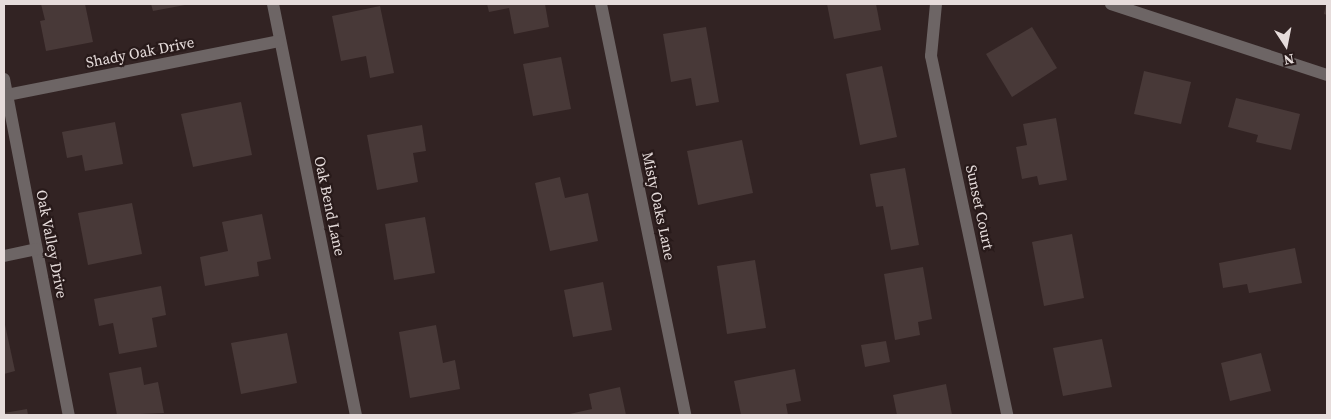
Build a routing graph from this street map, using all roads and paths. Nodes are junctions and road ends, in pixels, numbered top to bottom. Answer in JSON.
{"nodes":[{"id":1,"x":273,"y":4,"type":"edge"},
{"id":2,"x":601,"y":4,"type":"edge"},
{"id":3,"x":936,"y":4,"type":"edge"},
{"id":4,"x":1111,"y":4,"type":"edge"},
{"id":5,"x":280,"y":41,"type":"junction"},
{"id":6,"x":1327,"y":75,"type":"edge"},
{"id":7,"x":4,"y":79,"type":"edge"},
{"id":8,"x":7,"y":95,"type":"junction"},
{"id":9,"x":36,"y":249,"type":"junction"},
{"id":10,"x":4,"y":256,"type":"edge"},
{"id":11,"x":69,"y":415,"type":"edge"},
{"id":12,"x":356,"y":415,"type":"edge"},
{"id":13,"x":685,"y":415,"type":"edge"},
{"id":14,"x":1007,"y":415,"type":"edge"}],
"edges":[{"from":1,"to":5,"type":"street","name":"Oak Bend Lane"},
{"from":2,"to":13,"type":"street","name":"Misty Oaks Lane"},
{"from":3,"to":14,"type":"street","name":"Sunset Court"},
{"from":4,"to":6,"type":"street"},
{"from":5,"to":8,"type":"street","name":"Shady Oak Drive"},
{"from":5,"to":12,"type":"street","name":"Oak Bend Lane"},
{"from":7,"to":8,"type":"street","name":"Oak Valley Drive"},
{"from":8,"to":9,"type":"street","name":"Oak Valley Drive"},
{"from":9,"to":10,"type":"street"},
{"from":9,"to":11,"type":"street","name":"Oak Valley Drive"}]}
